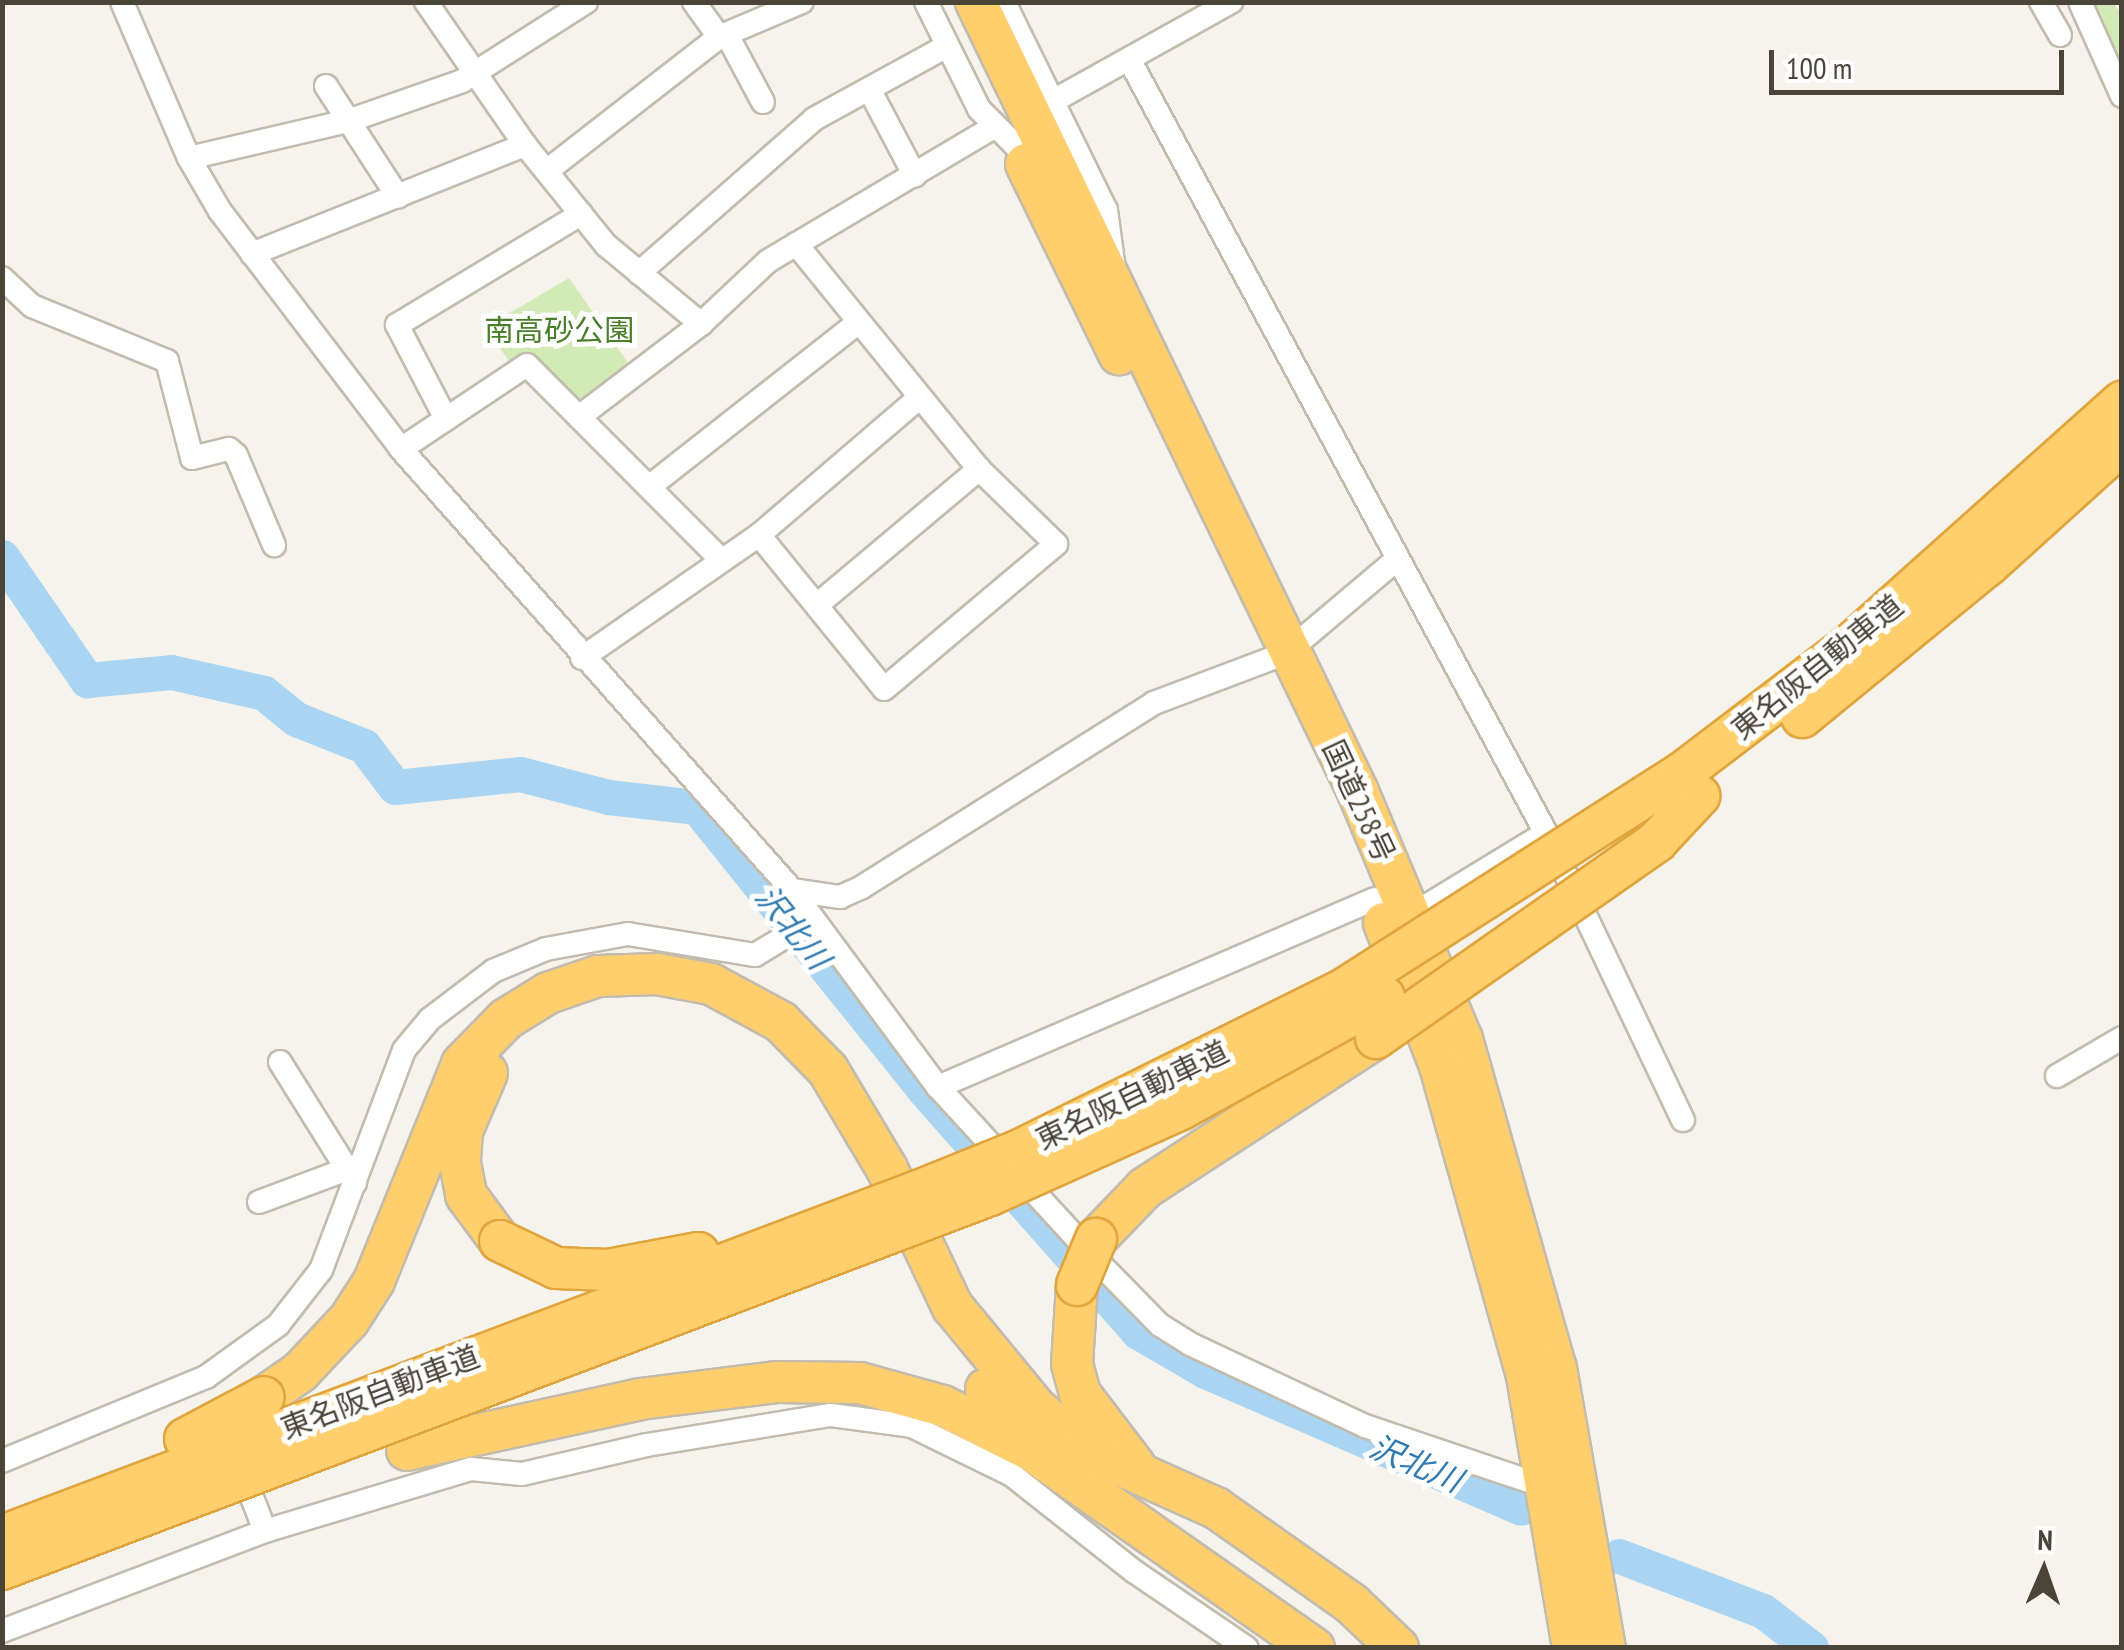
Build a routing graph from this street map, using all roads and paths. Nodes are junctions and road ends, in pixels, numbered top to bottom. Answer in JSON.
{"nodes":[{"id":1,"x":426,"y":2,"type":"edge"},
{"id":2,"x":586,"y":2,"type":"edge"},
{"id":3,"x":694,"y":2,"type":"edge"},
{"id":4,"x":802,"y":2,"type":"edge"},
{"id":5,"x":926,"y":2,"type":"edge"},
{"id":6,"x":949,"y":2,"type":"edge"},
{"id":7,"x":976,"y":2,"type":"edge"},
{"id":8,"x":1004,"y":2,"type":"edge"},
{"id":9,"x":1230,"y":2,"type":"edge"},
{"id":10,"x":2040,"y":2,"type":"edge"},
{"id":11,"x":2080,"y":2,"type":"edge"},
{"id":12,"x":124,"y":3,"type":"edge"},
{"id":13,"x":2060,"y":35,"type":"dead end"},
{"id":14,"x":723,"y":36,"type":"junction"},
{"id":15,"x":947,"y":46,"type":"junction"},
{"id":16,"x":1128,"y":59,"type":"junction"},
{"id":17,"x":476,"y":74,"type":"junction"},
{"id":18,"x":326,"y":86,"type":"dead end"},
{"id":19,"x":869,"y":89,"type":"junction"},
{"id":20,"x":2122,"y":96,"type":"edge"},
{"id":21,"x":1053,"y":101,"type":"junction"},
{"id":22,"x":764,"y":102,"type":"dead end"},
{"id":23,"x":348,"y":122,"type":"junction"},
{"id":24,"x":1006,"y":137,"type":"junction"},
{"id":25,"x":525,"y":145,"type":"junction"},
{"id":26,"x":189,"y":158,"type":"junction"},
{"id":27,"x":548,"y":170,"type":"junction"},
{"id":28,"x":916,"y":176,"type":"junction"},
{"id":29,"x":398,"y":196,"type":"junction"},
{"id":30,"x":580,"y":214,"type":"junction"},
{"id":31,"x":796,"y":244,"type":"junction"},
{"id":32,"x":252,"y":254,"type":"junction"},
{"id":33,"x":639,"y":273,"type":"junction"},
{"id":34,"x":2,"y":278,"type":"edge"},
{"id":35,"x":1114,"y":279,"type":"junction"},
{"id":36,"x":701,"y":324,"type":"junction"},
{"id":37,"x":856,"y":324,"type":"junction"},
{"id":38,"x":919,"y":398,"type":"junction"},
{"id":39,"x":2122,"y":402,"type":"edge"},
{"id":40,"x":579,"y":417,"type":"junction"},
{"id":41,"x":446,"y":419,"type":"junction"},
{"id":42,"x":2122,"y":444,"type":"edge"},
{"id":43,"x":401,"y":449,"type":"junction"},
{"id":44,"x":979,"y":469,"type":"junction"},
{"id":45,"x":648,"y":487,"type":"junction"},
{"id":46,"x":759,"y":535,"type":"junction"},
{"id":47,"x":274,"y":545,"type":"dead end"},
{"id":48,"x":720,"y":559,"type":"junction"},
{"id":49,"x":1396,"y":560,"type":"junction"},
{"id":50,"x":817,"y":605,"type":"junction"},
{"id":51,"x":1278,"y":657,"type":"junction"},
{"id":52,"x":582,"y":658,"type":"junction"},
{"id":53,"x":1699,"y":796,"type":"junction"},
{"id":54,"x":1546,"y":832,"type":"junction"},
{"id":55,"x":792,"y":890,"type":"junction"},
{"id":56,"x":1392,"y":907,"type":"junction"},
{"id":57,"x":803,"y":926,"type":"junction"},
{"id":58,"x":2122,"y":1038,"type":"edge"},
{"id":59,"x":280,"y":1062,"type":"dead end"},
{"id":60,"x":2057,"y":1076,"type":"dead end"},
{"id":61,"x":938,"y":1087,"type":"junction"},
{"id":62,"x":1110,"y":1106,"type":"junction"},
{"id":63,"x":1683,"y":1120,"type":"dead end"},
{"id":64,"x":349,"y":1177,"type":"junction"},
{"id":65,"x":260,"y":1202,"type":"dead end"},
{"id":66,"x":206,"y":1378,"type":"junction"},
{"id":67,"x":1038,"y":1454,"type":"junction"},
{"id":68,"x":2,"y":1461,"type":"edge"},
{"id":69,"x":1144,"y":1476,"type":"junction"},
{"id":70,"x":1548,"y":1488,"type":"junction"},
{"id":71,"x":2,"y":1518,"type":"edge"},
{"id":72,"x":265,"y":1531,"type":"junction"},
{"id":73,"x":2,"y":1536,"type":"edge"},
{"id":74,"x":2,"y":1569,"type":"edge"},
{"id":75,"x":2,"y":1586,"type":"edge"},
{"id":76,"x":2,"y":1631,"type":"edge"},
{"id":77,"x":1246,"y":1648,"type":"edge"},
{"id":78,"x":1314,"y":1648,"type":"edge"},
{"id":79,"x":1398,"y":1648,"type":"edge"},
{"id":80,"x":1573,"y":1648,"type":"edge"},
{"id":81,"x":1605,"y":1648,"type":"edge"}],
"edges":[{"from":1,"to":17,"type":"street"},
{"from":2,"to":17,"type":"street"},
{"from":3,"to":14,"type":"street"},
{"from":4,"to":14,"type":"street"},
{"from":5,"to":15,"type":"street"},
{"from":6,"to":24,"type":"highway","name":"国道258号"},
{"from":7,"to":35,"type":"highway","name":"国道258号"},
{"from":8,"to":21,"type":"street"},
{"from":9,"to":16,"type":"street"},
{"from":10,"to":13,"type":"street"},
{"from":11,"to":20,"type":"street"},
{"from":12,"to":26,"type":"street"},
{"from":14,"to":22,"type":"street"},
{"from":14,"to":27,"type":"street"},
{"from":15,"to":19,"type":"street"},
{"from":15,"to":24,"type":"street"},
{"from":16,"to":21,"type":"street"},
{"from":16,"to":49,"type":"street"},
{"from":17,"to":23,"type":"street"},
{"from":17,"to":25,"type":"street"},
{"from":18,"to":23,"type":"street"},
{"from":19,"to":28,"type":"street"},
{"from":19,"to":33,"type":"street"},
{"from":21,"to":35,"type":"street"},
{"from":23,"to":26,"type":"street"},
{"from":23,"to":29,"type":"street"},
{"from":24,"to":28,"type":"street"},
{"from":24,"to":51,"type":"highway","name":"国道258号"},
{"from":25,"to":27,"type":"street"},
{"from":25,"to":29,"type":"street"},
{"from":26,"to":32,"type":"street"},
{"from":27,"to":30,"type":"street"},
{"from":28,"to":31,"type":"street"},
{"from":29,"to":32,"type":"street"},
{"from":30,"to":33,"type":"street"},
{"from":30,"to":41,"type":"street"},
{"from":31,"to":36,"type":"street"},
{"from":31,"to":37,"type":"street"},
{"from":32,"to":43,"type":"street"},
{"from":33,"to":36,"type":"street"},
{"from":34,"to":47,"type":"street"},
{"from":35,"to":51,"type":"highway","name":"国道258号"},
{"from":36,"to":40,"type":"street"},
{"from":37,"to":38,"type":"street"},
{"from":37,"to":45,"type":"street"},
{"from":38,"to":44,"type":"street"},
{"from":38,"to":46,"type":"street"},
{"from":39,"to":62,"type":"highway","name":"東名阪自動車道","bridge":true},
{"from":40,"to":41,"type":"street"},
{"from":40,"to":45,"type":"street"},
{"from":41,"to":43,"type":"street"},
{"from":42,"to":53,"type":"highway","name":"東名阪自動車道","bridge":true},
{"from":43,"to":52,"type":"street"},
{"from":44,"to":50,"type":"street"},
{"from":44,"to":50,"type":"street"},
{"from":45,"to":48,"type":"street"},
{"from":46,"to":48,"type":"street"},
{"from":46,"to":50,"type":"street"},
{"from":48,"to":52,"type":"street"},
{"from":49,"to":51,"type":"street"},
{"from":49,"to":54,"type":"street"},
{"from":51,"to":55,"type":"street"},
{"from":51,"to":56,"type":"highway","name":"国道258号"},
{"from":52,"to":55,"type":"street"},
{"from":53,"to":69,"type":"highway","bridge":true},
{"from":53,"to":74,"type":"highway","name":"東名阪自動車道","bridge":true},
{"from":54,"to":56,"type":"street"},
{"from":54,"to":63,"type":"street"},
{"from":55,"to":57,"type":"street"},
{"from":56,"to":61,"type":"street"},
{"from":56,"to":70,"type":"highway","name":"国道258号"},
{"from":56,"to":81,"type":"highway","name":"国道258号"},
{"from":57,"to":61,"type":"street"},
{"from":57,"to":64,"type":"street"},
{"from":58,"to":60,"type":"street"},
{"from":59,"to":64,"type":"street"},
{"from":61,"to":70,"type":"street"},
{"from":62,"to":67,"type":"highway","bridge":true},
{"from":62,"to":73,"type":"highway","name":"東名阪自動車道","bridge":true},
{"from":64,"to":65,"type":"street"},
{"from":64,"to":66,"type":"street"},
{"from":66,"to":68,"type":"street"},
{"from":66,"to":72,"type":"street"},
{"from":67,"to":75,"type":"highway"},
{"from":67,"to":78,"type":"highway"},
{"from":69,"to":71,"type":"highway","bridge":true},
{"from":69,"to":79,"type":"highway"},
{"from":70,"to":80,"type":"highway","name":"国道258号"},
{"from":72,"to":76,"type":"street"},
{"from":72,"to":77,"type":"street"}]}
